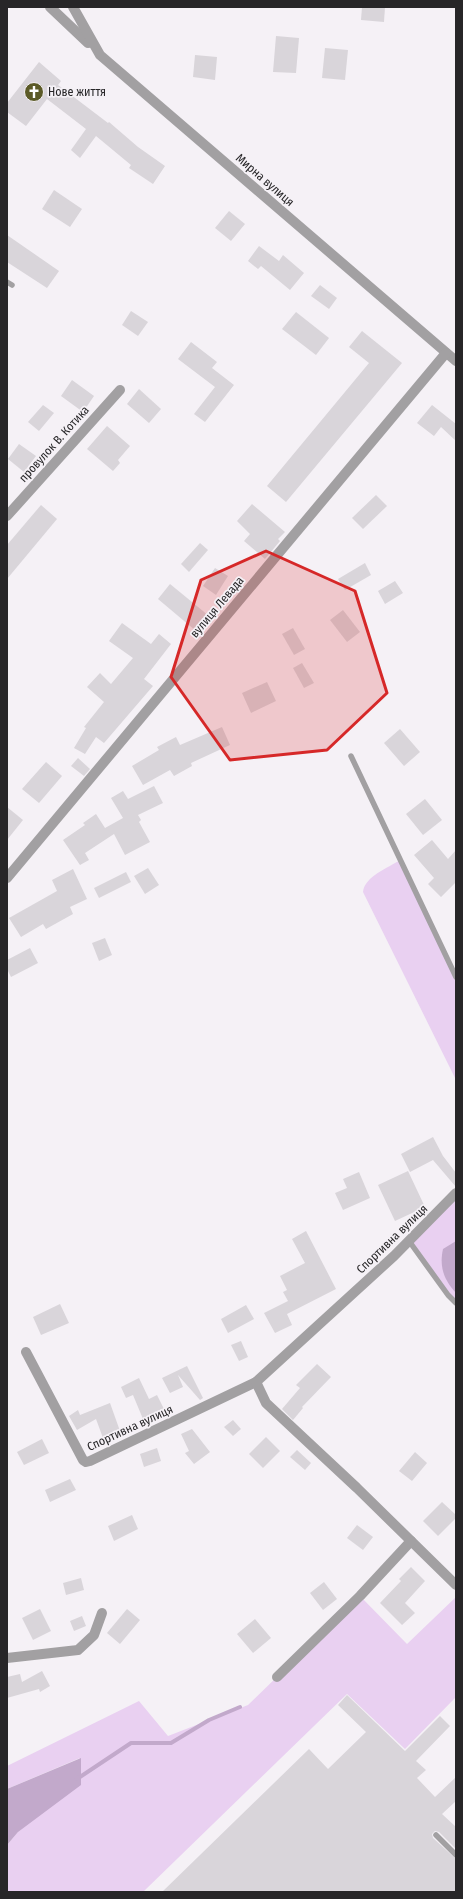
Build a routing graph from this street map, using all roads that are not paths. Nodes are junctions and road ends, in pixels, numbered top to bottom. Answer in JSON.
{"nodes":[{"id":1,"x":50,"y":7,"type":"edge"},
{"id":2,"x":73,"y":7,"type":"edge"},
{"id":3,"x":100,"y":55,"type":"junction"},
{"id":4,"x":446,"y":353,"type":"junction"},
{"id":5,"x":456,"y":361,"type":"edge"},
{"id":6,"x":120,"y":390,"type":"dead end"},
{"id":7,"x":7,"y":516,"type":"edge"},
{"id":8,"x":351,"y":756,"type":"dead end"},
{"id":9,"x":7,"y":878,"type":"edge"},
{"id":10,"x":456,"y":977,"type":"edge"},
{"id":11,"x":456,"y":1193,"type":"edge"},
{"id":12,"x":409,"y":1241,"type":"junction"},
{"id":13,"x":456,"y":1303,"type":"edge"},
{"id":14,"x":26,"y":1352,"type":"dead end"},
{"id":15,"x":256,"y":1382,"type":"junction"},
{"id":16,"x":411,"y":1541,"type":"junction"},
{"id":17,"x":456,"y":1585,"type":"edge"},
{"id":18,"x":102,"y":1614,"type":"dead end"},
{"id":19,"x":7,"y":1658,"type":"edge"},
{"id":20,"x":277,"y":1677,"type":"dead end"},
{"id":21,"x":436,"y":1835,"type":"dead end"},
{"id":22,"x":456,"y":1855,"type":"edge"}],
"edges":[{"from":1,"to":3,"type":"street"},
{"from":2,"to":3,"type":"street","name":"Мирна вулиця"},
{"from":3,"to":4,"type":"street","name":"Мирна вулиця"},
{"from":4,"to":5,"type":"street","name":"Мирна вулиця"},
{"from":4,"to":9,"type":"street","name":"вулиця Левада"},
{"from":6,"to":7,"type":"street","name":"провулок В. Котика"},
{"from":8,"to":10,"type":"lane"},
{"from":11,"to":12,"type":"street","name":"Спортивна вулиця"},
{"from":12,"to":13,"type":"lane"},
{"from":12,"to":15,"type":"street","name":"Спортивна вулиця"},
{"from":14,"to":15,"type":"street","name":"Спортивна вулиця"},
{"from":15,"to":16,"type":"street"},
{"from":16,"to":17,"type":"street"},
{"from":16,"to":20,"type":"street"},
{"from":18,"to":19,"type":"street"},
{"from":21,"to":22,"type":"lane"}]}
